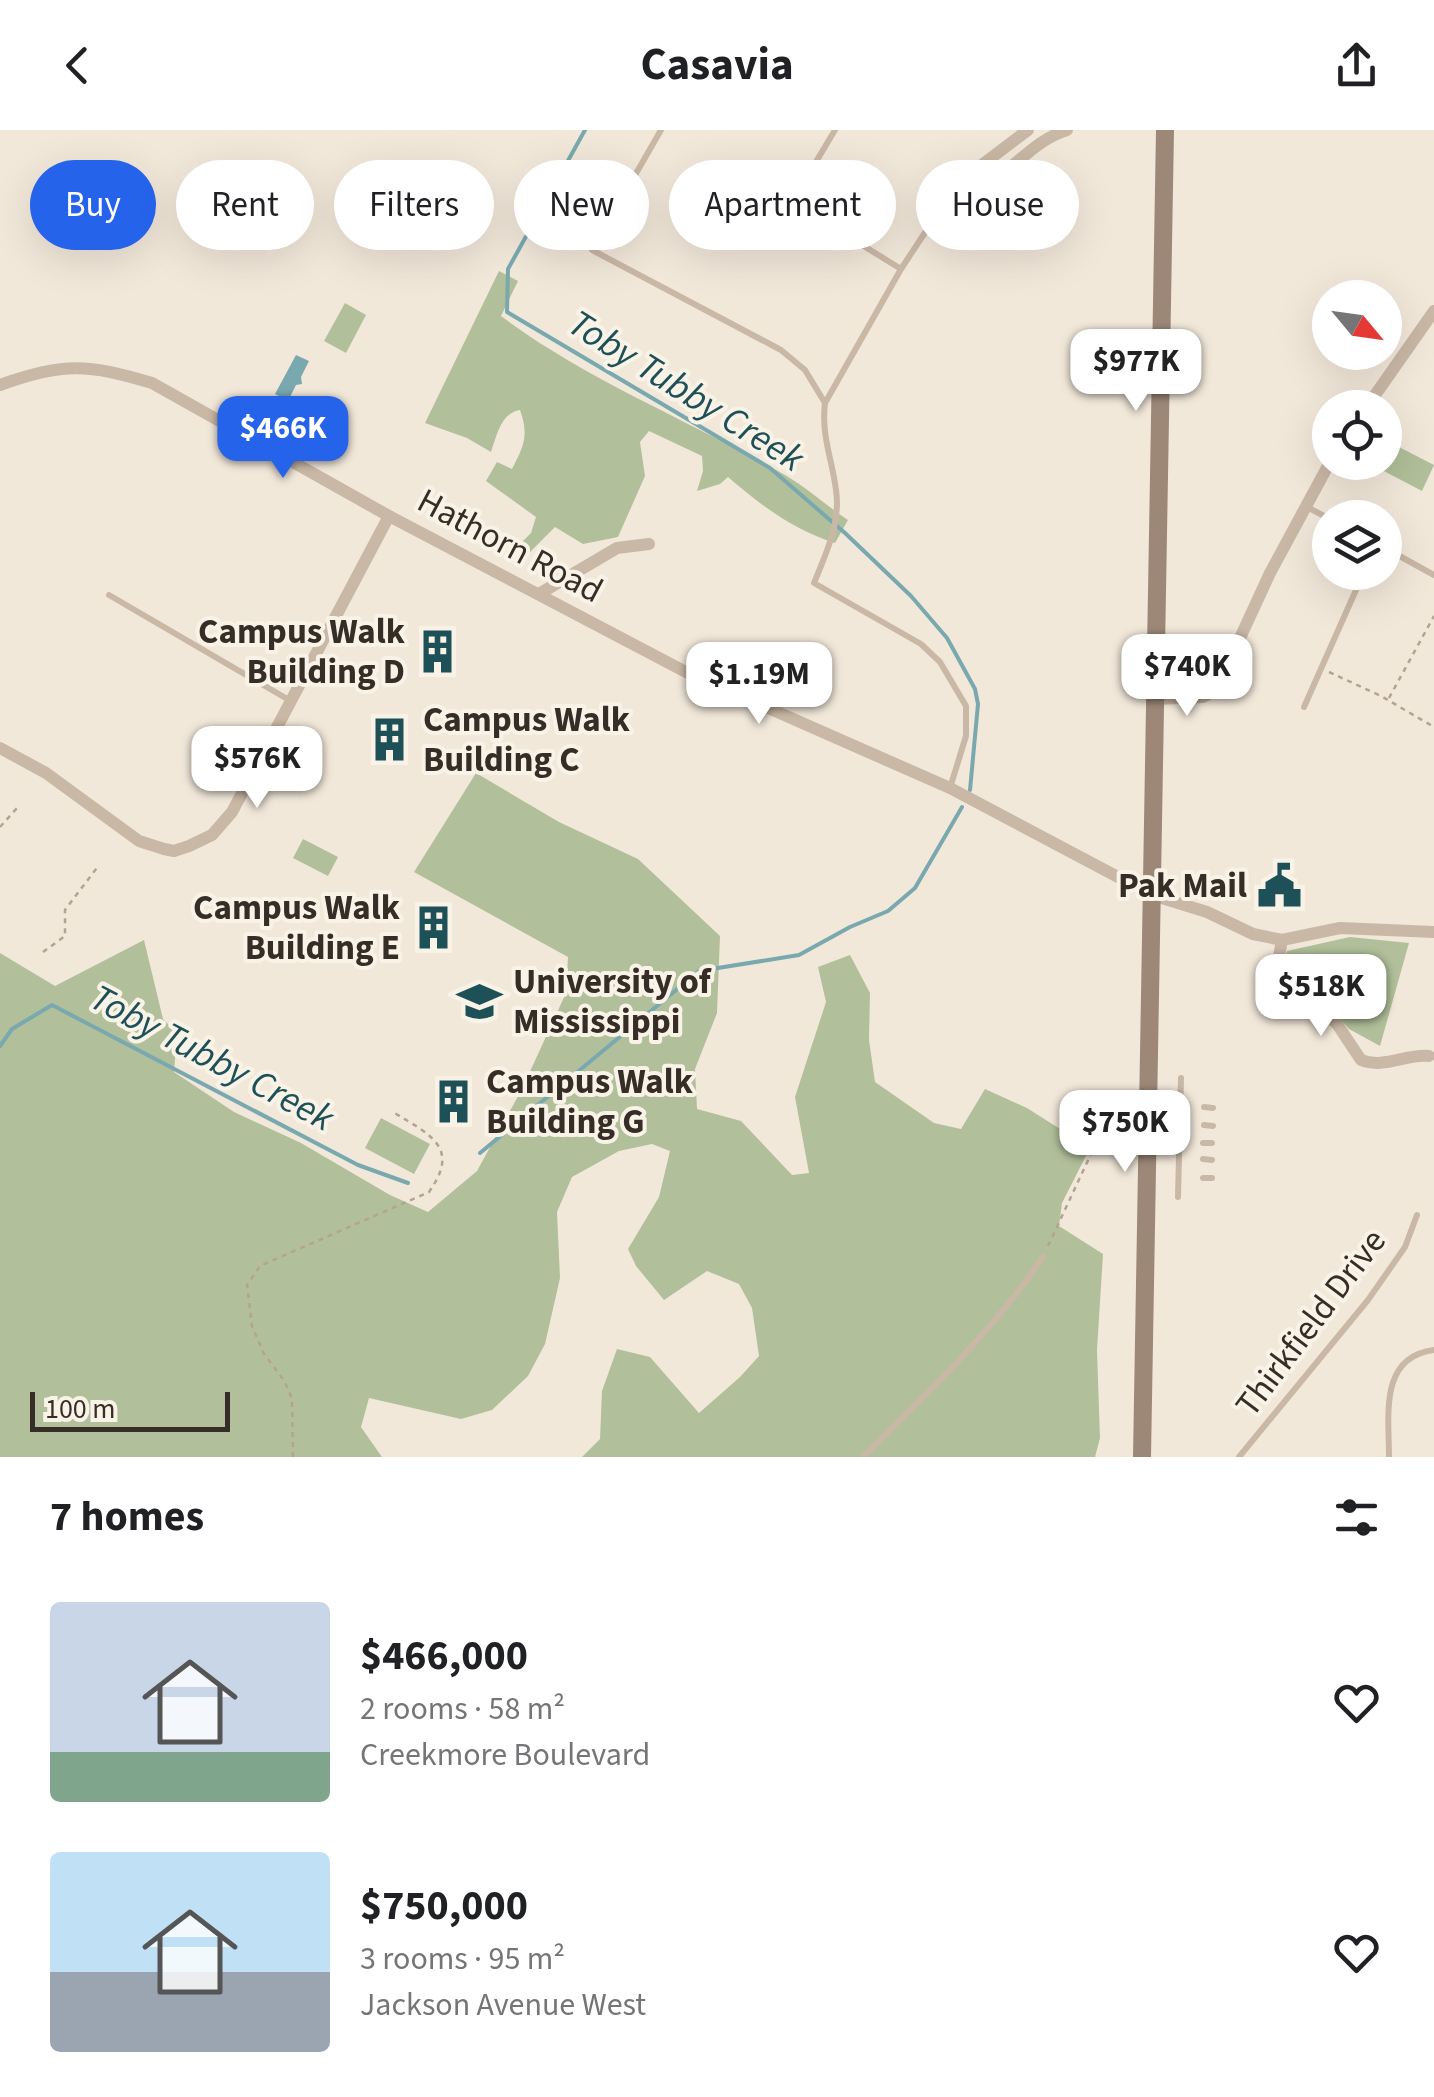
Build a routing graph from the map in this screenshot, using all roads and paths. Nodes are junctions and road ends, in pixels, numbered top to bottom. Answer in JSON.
{"nodes":[{"id":1,"x":661,"y":130,"type":"edge"},
{"id":2,"x":835,"y":130,"type":"edge"},
{"id":3,"x":1028,"y":130,"type":"edge"},
{"id":4,"x":1067,"y":130,"type":"edge"},
{"id":5,"x":1165,"y":130,"type":"edge"},
{"id":6,"x":989,"y":160,"type":"edge"},
{"id":7,"x":1017,"y":160,"type":"edge"},
{"id":8,"x":916,"y":247,"type":"edge"},
{"id":9,"x":902,"y":268,"type":"junction"},
{"id":10,"x":1434,"y":311,"type":"edge"},
{"id":11,"x":0,"y":385,"type":"edge"},
{"id":12,"x":1379,"y":390,"type":"edge"},
{"id":13,"x":826,"y":403,"type":"junction"},
{"id":14,"x":1319,"y":480,"type":"edge"},
{"id":15,"x":1304,"y":506,"type":"junction"},
{"id":16,"x":1312,"y":510,"type":"edge"},
{"id":17,"x":389,"y":516,"type":"junction"},
{"id":18,"x":649,"y":544,"type":"dead end"},
{"id":19,"x":1402,"y":557,"type":"edge"},
{"id":20,"x":1434,"y":575,"type":"edge"},
{"id":21,"x":1356,"y":590,"type":"edge"},
{"id":22,"x":539,"y":594,"type":"junction"},
{"id":23,"x":109,"y":595,"type":"dead end"},
{"id":24,"x":1434,"y":616,"type":"edge"},
{"id":25,"x":1321,"y":668,"type":"junction"},
{"id":26,"x":1156,"y":699,"type":"junction"},
{"id":27,"x":1388,"y":700,"type":"junction"},
{"id":28,"x":290,"y":701,"type":"junction"},
{"id":29,"x":1304,"y":707,"type":"dead end"},
{"id":30,"x":1434,"y":727,"type":"edge"},
{"id":31,"x":0,"y":748,"type":"edge"},
{"id":32,"x":950,"y":788,"type":"junction"},
{"id":33,"x":17,"y":808,"type":"dead end"},
{"id":34,"x":0,"y":828,"type":"edge"},
{"id":35,"x":99,"y":864,"type":"dead end"},
{"id":36,"x":1152,"y":894,"type":"junction"},
{"id":37,"x":1434,"y":932,"type":"edge"},
{"id":38,"x":1282,"y":940,"type":"junction"},
{"id":39,"x":43,"y":952,"type":"dead end"},
{"id":40,"x":1429,"y":1056,"type":"dead end"},
{"id":41,"x":1181,"y":1078,"type":"dead end"},
{"id":42,"x":393,"y":1112,"type":"dead end"},
{"id":43,"x":1098,"y":1138,"type":"dead end"},
{"id":44,"x":1149,"y":1141,"type":"junction"},
{"id":45,"x":1183,"y":1142,"type":"junction"},
{"id":46,"x":1178,"y":1198,"type":"dead end"},
{"id":47,"x":1417,"y":1215,"type":"dead end"},
{"id":48,"x":1042,"y":1257,"type":"joint"},
{"id":49,"x":1434,"y":1350,"type":"edge"},
{"id":50,"x":293,"y":1457,"type":"edge"},
{"id":51,"x":863,"y":1457,"type":"edge"},
{"id":52,"x":1142,"y":1457,"type":"edge"},
{"id":53,"x":1239,"y":1457,"type":"edge"},
{"id":54,"x":1389,"y":1457,"type":"edge"}],
"edges":[{"from":1,"to":13,"type":"lane"},
{"from":2,"to":9,"type":"lane"},
{"from":3,"to":6,"type":"street"},
{"from":4,"to":7,"type":"street"},
{"from":5,"to":26,"type":"main road"},
{"from":8,"to":9,"type":"lane"},
{"from":9,"to":13,"type":"lane"},
{"from":10,"to":12,"type":"street"},
{"from":11,"to":17,"type":"street"},
{"from":13,"to":32,"type":"lane"},
{"from":14,"to":15,"type":"street"},
{"from":15,"to":16,"type":"lane"},
{"from":15,"to":26,"type":"street"},
{"from":17,"to":22,"type":"street","name":"Hathorn Road"},
{"from":17,"to":28,"type":"street","name":"Hathorn Road"},
{"from":18,"to":22,"type":"street"},
{"from":19,"to":20,"type":"lane"},
{"from":21,"to":25,"type":"lane"},
{"from":22,"to":32,"type":"street","name":"Hathorn Road"},
{"from":23,"to":28,"type":"lane"},
{"from":24,"to":27,"type":"path"},
{"from":25,"to":27,"type":"path"},
{"from":25,"to":29,"type":"lane"},
{"from":26,"to":36,"type":"main road"},
{"from":27,"to":30,"type":"path"},
{"from":28,"to":31,"type":"street","name":"Hathorn Road"},
{"from":32,"to":36,"type":"street","name":"Hathorn Road"},
{"from":33,"to":34,"type":"path"},
{"from":35,"to":39,"type":"path"},
{"from":36,"to":38,"type":"street","name":"Hathorn Road"},
{"from":36,"to":44,"type":"main road"},
{"from":37,"to":38,"type":"street"},
{"from":38,"to":40,"type":"street"},
{"from":41,"to":45,"type":"lane"},
{"from":42,"to":50,"type":"path"},
{"from":43,"to":48,"type":"path"},
{"from":44,"to":45,"type":"lane"},
{"from":44,"to":52,"type":"main road"},
{"from":45,"to":46,"type":"lane"},
{"from":47,"to":53,"type":"lane","name":"Thirkfield Drive"},
{"from":48,"to":51,"type":"lane"},
{"from":49,"to":54,"type":"lane"}]}
